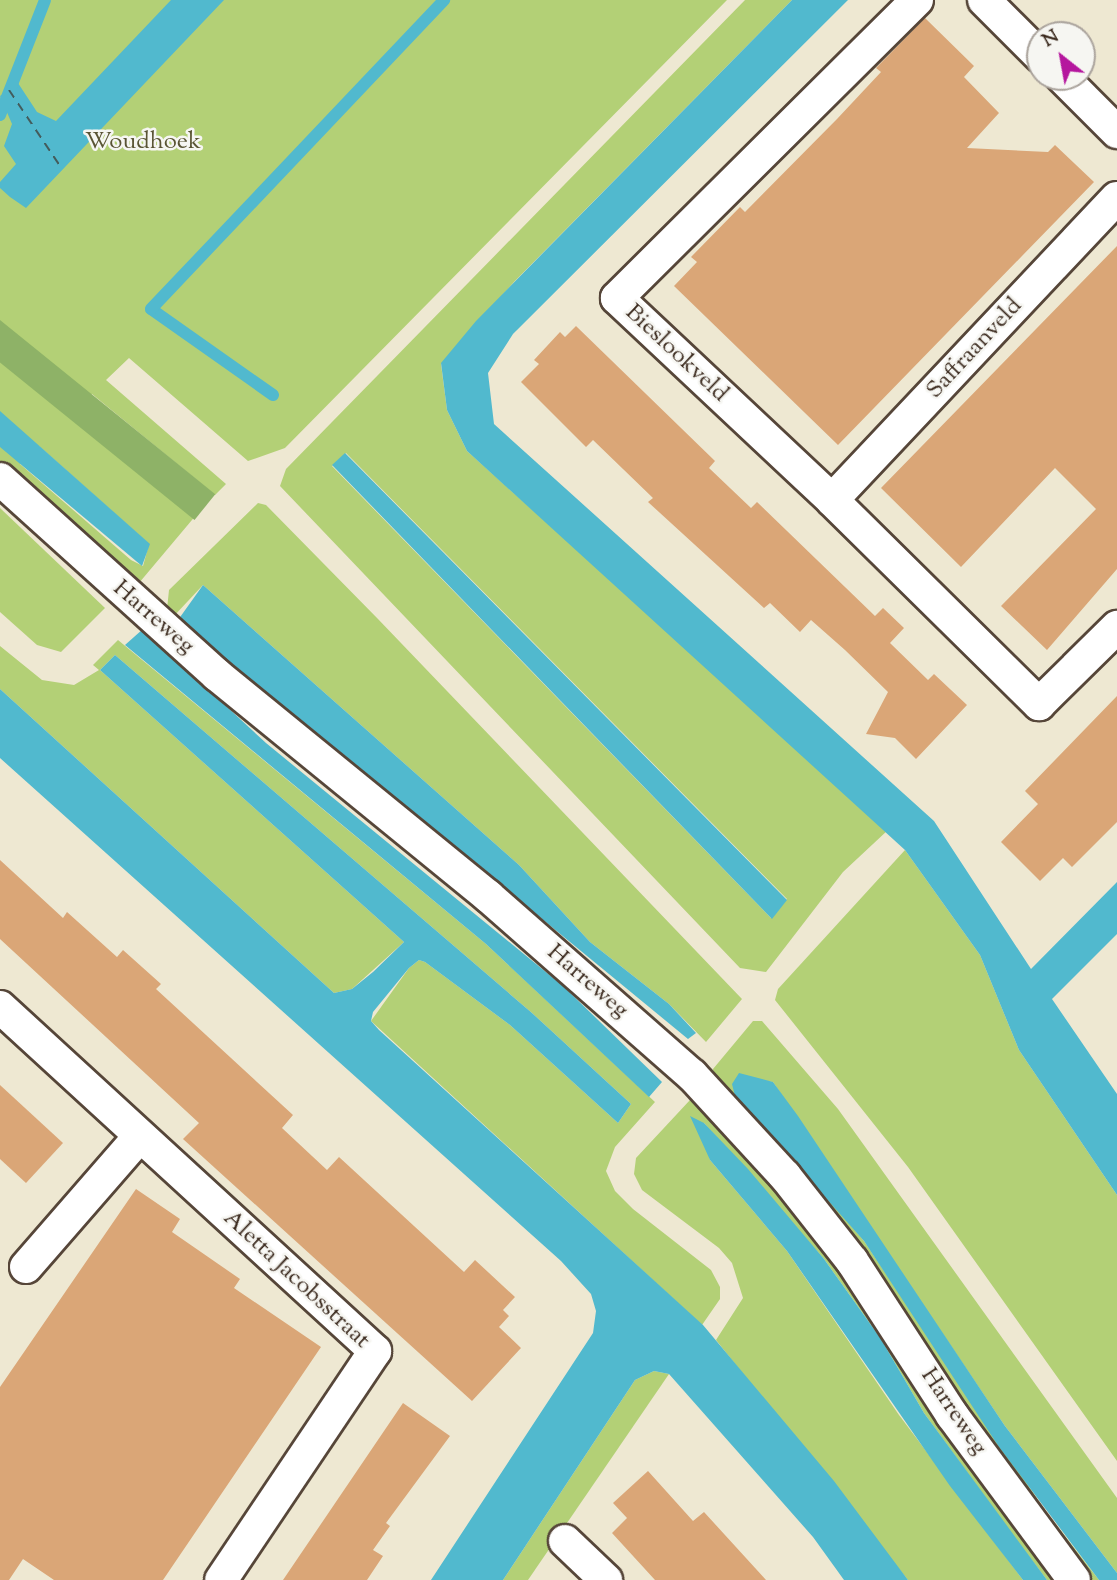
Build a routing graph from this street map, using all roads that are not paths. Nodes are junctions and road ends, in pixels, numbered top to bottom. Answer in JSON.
{"nodes":[{"id":1,"x":917,"y":0,"type":"edge"},
{"id":2,"x":984,"y":0,"type":"edge"},
{"id":3,"x":1026,"y":42,"type":"edge"},
{"id":4,"x":1076,"y":91,"type":"edge"},
{"id":5,"x":1117,"y":132,"type":"edge"},
{"id":6,"x":1117,"y":198,"type":"edge"},
{"id":7,"x":0,"y":479,"type":"edge"},
{"id":8,"x":832,"y":500,"type":"junction"},
{"id":9,"x":1117,"y":627,"type":"edge"},
{"id":10,"x":0,"y":1007,"type":"edge"},
{"id":11,"x":138,"y":1138,"type":"junction"},
{"id":12,"x":26,"y":1267,"type":"dead end"},
{"id":13,"x":565,"y":1541,"type":"dead end"},
{"id":14,"x":221,"y":1580,"type":"edge"},
{"id":15,"x":606,"y":1580,"type":"edge"},
{"id":16,"x":1073,"y":1580,"type":"edge"}],
"edges":[{"from":1,"to":8,"type":"street","name":"Bieslookveld"},
{"from":2,"to":3,"type":"street"},
{"from":4,"to":5,"type":"street"},
{"from":6,"to":8,"type":"street","name":"Saffraanveld"},
{"from":7,"to":16,"type":"street","name":"Harreweg"},
{"from":8,"to":9,"type":"street","name":"Bieslookveld"},
{"from":10,"to":11,"type":"street"},
{"from":11,"to":12,"type":"street"},
{"from":11,"to":14,"type":"street","name":"Aletta Jacobsstraat"},
{"from":13,"to":15,"type":"street"}]}
